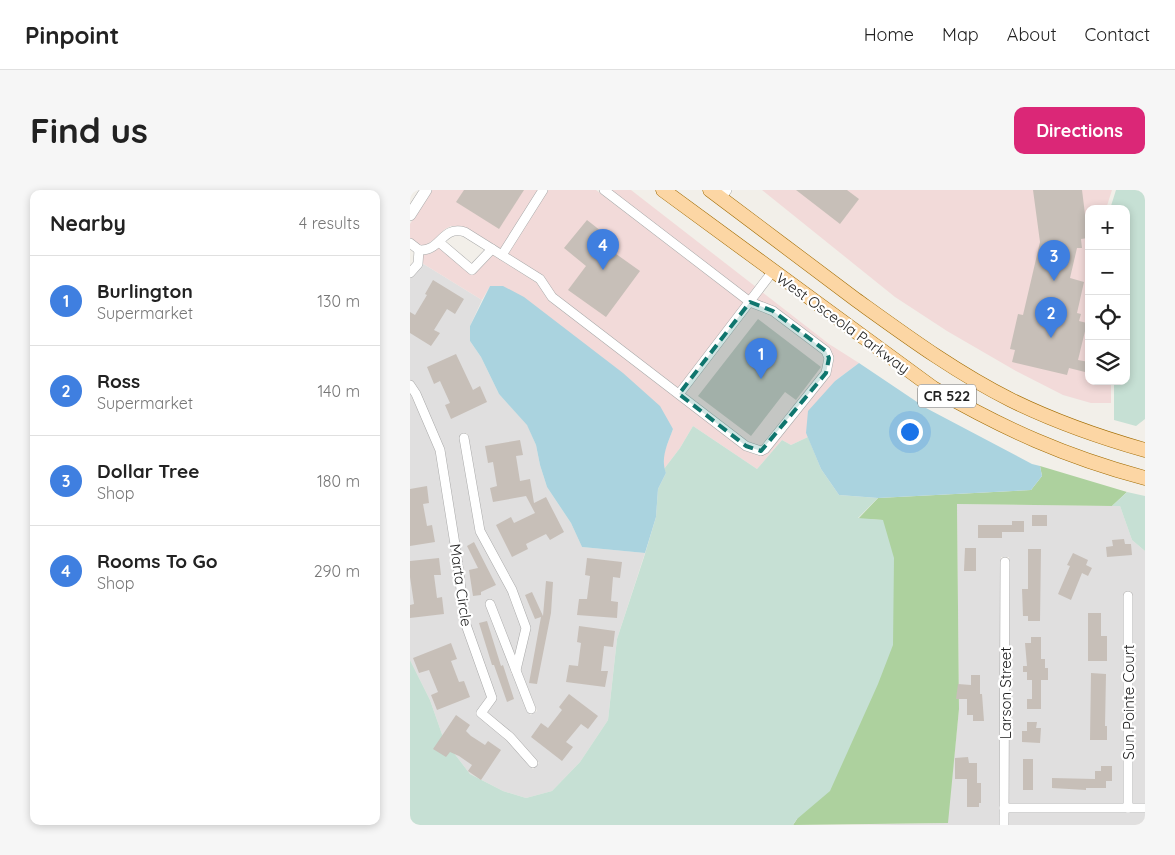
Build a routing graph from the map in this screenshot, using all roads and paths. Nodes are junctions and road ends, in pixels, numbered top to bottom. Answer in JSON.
{"nodes":[{"id":1,"x":426,"y":190,"type":"edge"},
{"id":2,"x":543,"y":190,"type":"edge"},
{"id":3,"x":604,"y":190,"type":"edge"},
{"id":4,"x":664,"y":190,"type":"edge"},
{"id":5,"x":719,"y":193,"type":"edge"},
{"id":6,"x":410,"y":215,"type":"edge"},
{"id":7,"x":439,"y":242,"type":"junction"},
{"id":8,"x":410,"y":243,"type":"edge"},
{"id":9,"x":492,"y":249,"type":"junction"},
{"id":10,"x":419,"y":250,"type":"junction"},
{"id":11,"x":502,"y":256,"type":"junction"},
{"id":12,"x":773,"y":271,"type":"junction"},
{"id":13,"x":410,"y":273,"type":"edge"},
{"id":14,"x":750,"y":302,"type":"junction"},
{"id":15,"x":410,"y":385,"type":"edge"},
{"id":16,"x":679,"y":394,"type":"junction"},
{"id":17,"x":464,"y":438,"type":"dead end"},
{"id":18,"x":1145,"y":450,"type":"edge"},
{"id":19,"x":1145,"y":478,"type":"edge"},
{"id":20,"x":1005,"y":562,"type":"dead end"},
{"id":21,"x":1128,"y":596,"type":"dead end"},
{"id":22,"x":490,"y":604,"type":"dead end"},
{"id":23,"x":516,"y":670,"type":"junction"},
{"id":24,"x":531,"y":709,"type":"dead end"},
{"id":25,"x":533,"y":763,"type":"dead end"},
{"id":26,"x":1004,"y":808,"type":"junction"},
{"id":27,"x":1128,"y":808,"type":"junction"},
{"id":28,"x":1145,"y":808,"type":"edge"},
{"id":29,"x":1004,"y":825,"type":"edge"}],
"edges":[{"from":1,"to":6,"type":"street"},
{"from":2,"to":11,"type":"street"},
{"from":3,"to":14,"type":"street"},
{"from":4,"to":12,"type":"main road","name":"West Osceola Parkway","number":"CR 522"},
{"from":5,"to":18,"type":"main road","name":"West Osceola Parkway","number":"CR 522"},
{"from":7,"to":9,"type":"street"},
{"from":7,"to":9,"type":"street"},
{"from":7,"to":10,"type":"street"},
{"from":8,"to":10,"type":"street"},
{"from":9,"to":11,"type":"street"},
{"from":10,"to":13,"type":"street"},
{"from":11,"to":16,"type":"street"},
{"from":12,"to":14,"type":"street"},
{"from":12,"to":19,"type":"main road","name":"West Osceola Parkway","number":"CR 522"},
{"from":14,"to":16,"type":"street"},
{"from":14,"to":16,"type":"street"},
{"from":15,"to":25,"type":"street","name":"Marta Circle"},
{"from":17,"to":23,"type":"street","name":"Marta Circle"},
{"from":20,"to":26,"type":"street","name":"Larson Street"},
{"from":21,"to":27,"type":"street","name":"Sun Pointe Court"},
{"from":22,"to":23,"type":"street","name":"Marta Circle"},
{"from":23,"to":24,"type":"street","name":"Marta Circle"},
{"from":26,"to":27,"type":"street"},
{"from":26,"to":29,"type":"street","name":"Larson Street"},
{"from":27,"to":28,"type":"street"}]}
